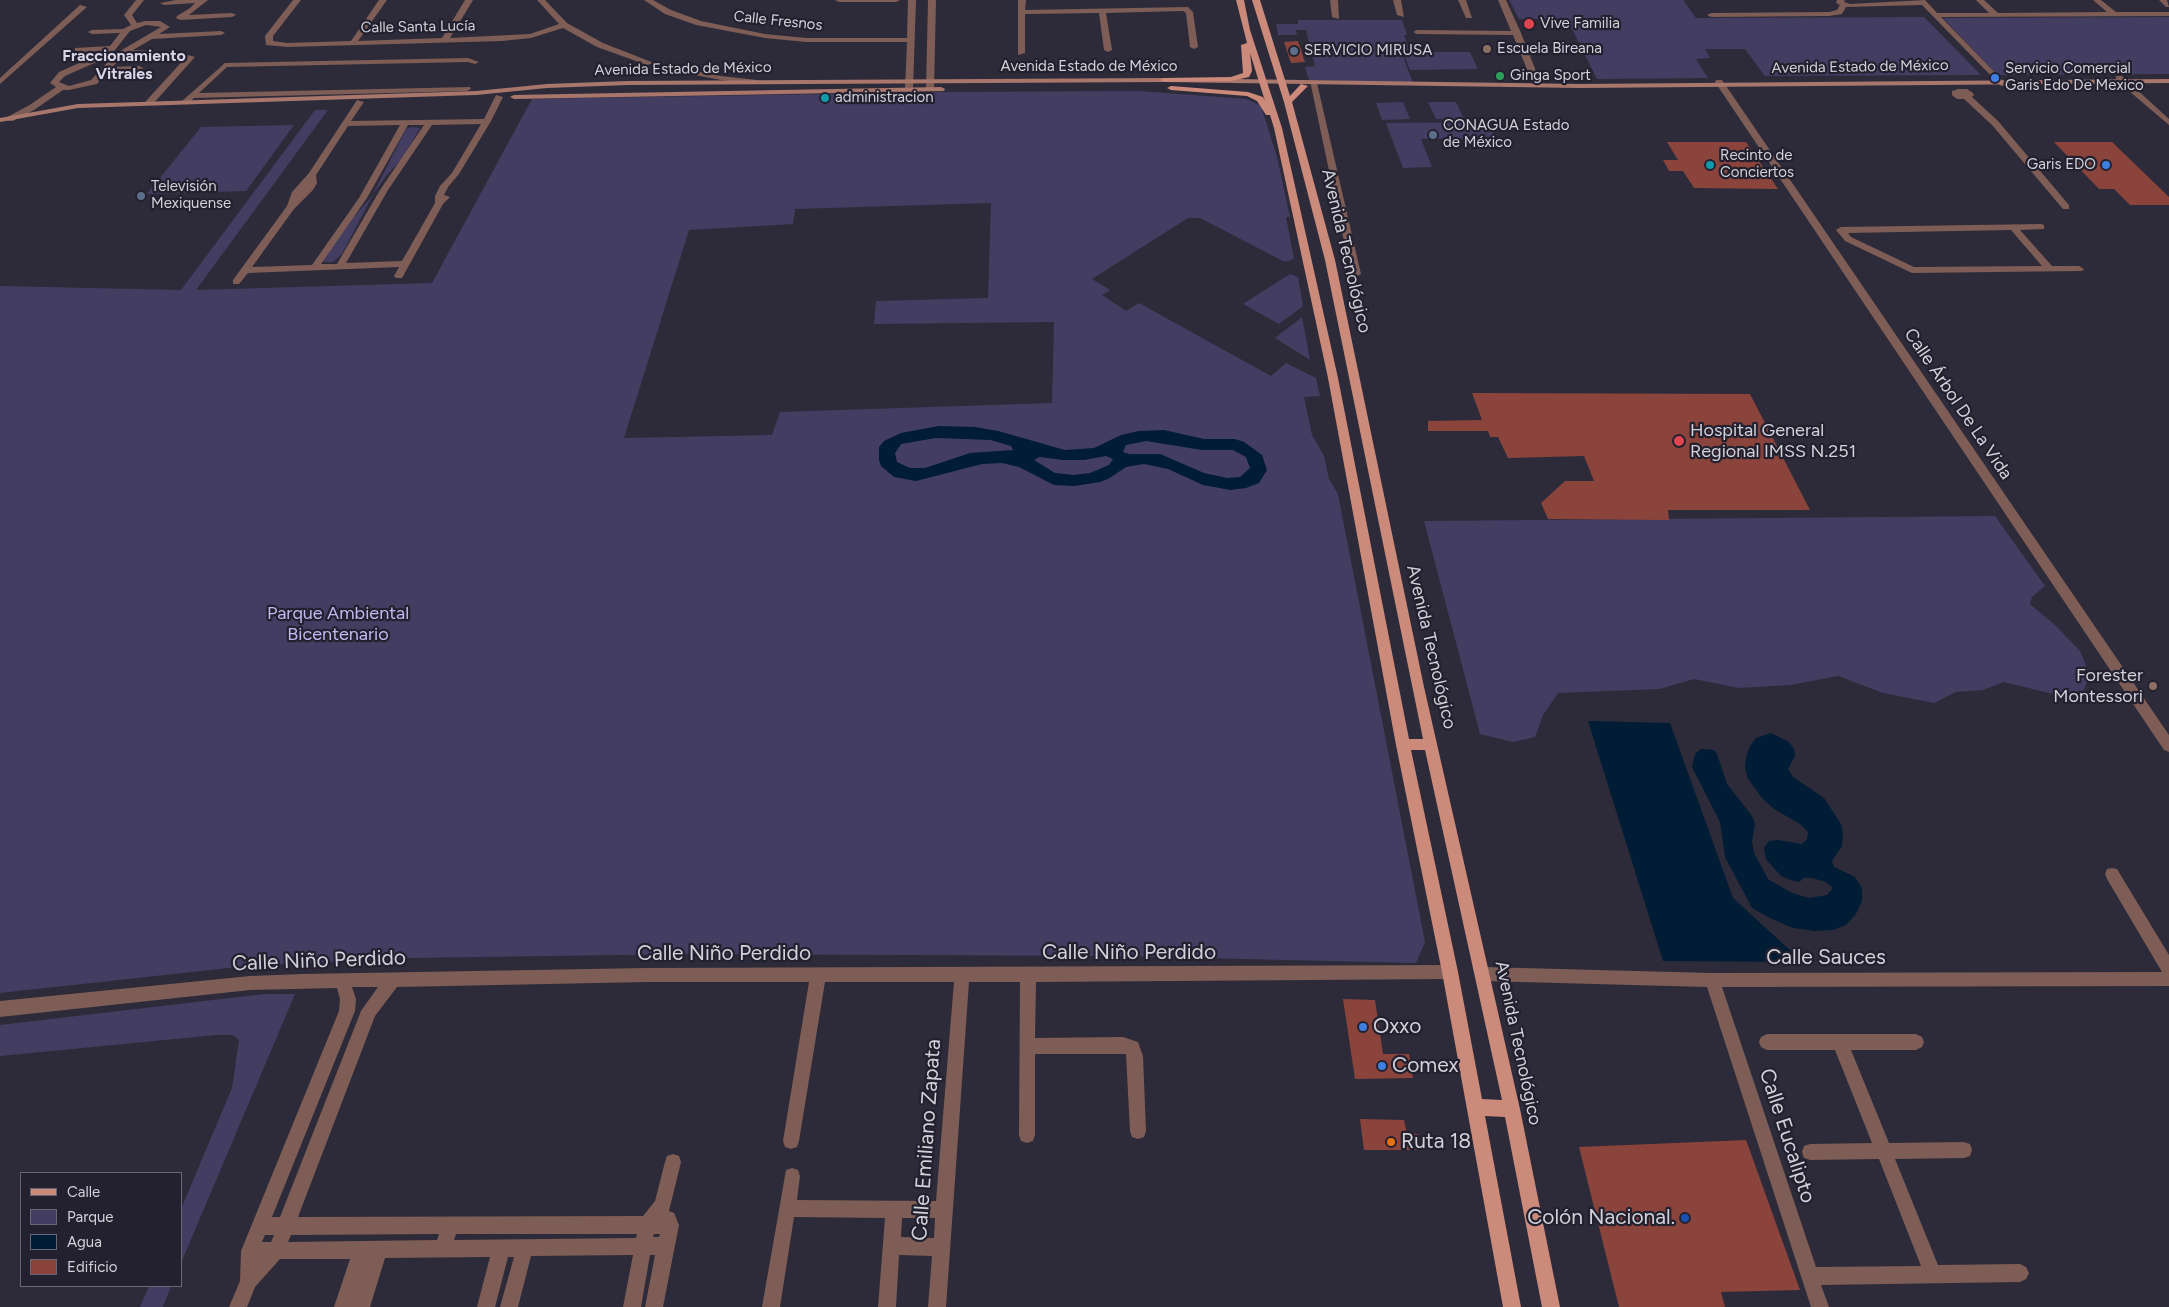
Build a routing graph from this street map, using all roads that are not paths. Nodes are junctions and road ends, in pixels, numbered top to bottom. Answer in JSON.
{"nodes":[{"id":1,"x":140,"y":0,"type":"edge"},
{"id":2,"x":203,"y":0,"type":"edge"},
{"id":3,"x":297,"y":0,"type":"edge"},
{"id":4,"x":383,"y":0,"type":"edge"},
{"id":5,"x":469,"y":0,"type":"edge"},
{"id":6,"x":541,"y":0,"type":"edge"},
{"id":7,"x":648,"y":0,"type":"edge"},
{"id":8,"x":839,"y":0,"type":"edge"},
{"id":9,"x":896,"y":0,"type":"edge"},
{"id":10,"x":912,"y":0,"type":"edge"},
{"id":11,"x":932,"y":0,"type":"edge"},
{"id":12,"x":1022,"y":0,"type":"edge"},
{"id":13,"x":1240,"y":0,"type":"edge"},
{"id":14,"x":1256,"y":0,"type":"edge"},
{"id":15,"x":1334,"y":0,"type":"edge"},
{"id":16,"x":1397,"y":0,"type":"edge"},
{"id":17,"x":1462,"y":0,"type":"edge"},
{"id":18,"x":1502,"y":0,"type":"edge"},
{"id":19,"x":1898,"y":0,"type":"edge"},
{"id":20,"x":1980,"y":0,"type":"edge"},
{"id":21,"x":2097,"y":0,"type":"edge"},
{"id":22,"x":2163,"y":0,"type":"edge"},
{"id":23,"x":1843,"y":1,"type":"edge"},
{"id":24,"x":1923,"y":1,"type":"edge"},
{"id":25,"x":164,"y":3,"type":"dead end"},
{"id":26,"x":2169,"y":5,"type":"edge"},
{"id":27,"x":83,"y":7,"type":"dead end"},
{"id":28,"x":1102,"y":11,"type":"junction"},
{"id":29,"x":1021,"y":12,"type":"junction"},
{"id":30,"x":2114,"y":14,"type":"junction"},
{"id":31,"x":2169,"y":14,"type":"edge"},
{"id":32,"x":1400,"y":15,"type":"dead end"},
{"id":33,"x":1711,"y":15,"type":"dead end"},
{"id":34,"x":1996,"y":15,"type":"junction"},
{"id":35,"x":232,"y":16,"type":"dead end"},
{"id":36,"x":1469,"y":16,"type":"dead end"},
{"id":37,"x":1936,"y":16,"type":"junction"},
{"id":38,"x":1336,"y":17,"type":"dead end"},
{"id":39,"x":182,"y":18,"type":"junction"},
{"id":40,"x":164,"y":23,"type":"junction"},
{"id":41,"x":134,"y":25,"type":"junction"},
{"id":42,"x":564,"y":25,"type":"junction"},
{"id":43,"x":1246,"y":30,"type":"junction"},
{"id":44,"x":124,"y":31,"type":"junction"},
{"id":45,"x":92,"y":32,"type":"dead end"},
{"id":46,"x":1417,"y":32,"type":"dead end"},
{"id":47,"x":221,"y":33,"type":"dead end"},
{"id":48,"x":1517,"y":33,"type":"junction"},
{"id":49,"x":149,"y":37,"type":"junction"},
{"id":50,"x":445,"y":40,"type":"junction"},
{"id":51,"x":910,"y":40,"type":"junction"},
{"id":52,"x":353,"y":43,"type":"junction"},
{"id":53,"x":1194,"y":47,"type":"dead end"},
{"id":54,"x":112,"y":48,"type":"junction"},
{"id":55,"x":78,"y":50,"type":"dead end"},
{"id":56,"x":1108,"y":50,"type":"dead end"},
{"id":57,"x":123,"y":52,"type":"junction"},
{"id":58,"x":152,"y":53,"type":"dead end"},
{"id":59,"x":1021,"y":53,"type":"dead end"},
{"id":60,"x":192,"y":57,"type":"dead end"},
{"id":61,"x":475,"y":62,"type":"dead end"},
{"id":62,"x":650,"y":63,"type":"dead end"},
{"id":63,"x":661,"y":66,"type":"dead end"},
{"id":64,"x":139,"y":68,"type":"dead end"},
{"id":65,"x":105,"y":70,"type":"junction"},
{"id":66,"x":2169,"y":79,"type":"edge"},
{"id":67,"x":910,"y":80,"type":"junction"},
{"id":68,"x":1164,"y":80,"type":"junction"},
{"id":69,"x":2122,"y":80,"type":"junction"},
{"id":70,"x":851,"y":81,"type":"junction"},
{"id":71,"x":0,"y":82,"type":"edge"},
{"id":72,"x":757,"y":82,"type":"junction"},
{"id":73,"x":830,"y":82,"type":"junction"},
{"id":74,"x":1999,"y":82,"type":"junction"},
{"id":75,"x":1537,"y":84,"type":"junction"},
{"id":76,"x":1720,"y":84,"type":"junction"},
{"id":77,"x":1954,"y":84,"type":"junction"},
{"id":78,"x":930,"y":85,"type":"junction"},
{"id":79,"x":1264,"y":85,"type":"junction"},
{"id":80,"x":1282,"y":85,"type":"junction"},
{"id":81,"x":1310,"y":85,"type":"junction"},
{"id":82,"x":62,"y":87,"type":"junction"},
{"id":83,"x":1171,"y":88,"type":"junction"},
{"id":84,"x":467,"y":89,"type":"dead end"},
{"id":85,"x":825,"y":90,"type":"junction"},
{"id":86,"x":845,"y":90,"type":"junction"},
{"id":87,"x":909,"y":90,"type":"junction"},
{"id":88,"x":192,"y":96,"type":"junction"},
{"id":89,"x":499,"y":97,"type":"junction"},
{"id":90,"x":364,"y":101,"type":"junction"},
{"id":91,"x":185,"y":102,"type":"junction"},
{"id":92,"x":1288,"y":102,"type":"junction"},
{"id":93,"x":149,"y":103,"type":"junction"},
{"id":94,"x":38,"y":108,"type":"junction"},
{"id":95,"x":10,"y":119,"type":"joint"},
{"id":96,"x":0,"y":120,"type":"edge"},
{"id":97,"x":487,"y":121,"type":"junction"},
{"id":98,"x":430,"y":122,"type":"junction"},
{"id":99,"x":405,"y":123,"type":"junction"},
{"id":100,"x":2169,"y":123,"type":"edge"},
{"id":101,"x":350,"y":124,"type":"junction"},
{"id":102,"x":0,"y":125,"type":"edge"},
{"id":103,"x":1278,"y":128,"type":"junction"},
{"id":104,"x":2066,"y":207,"type":"dead end"},
{"id":105,"x":2013,"y":227,"type":"junction"},
{"id":106,"x":2041,"y":227,"type":"dead end"},
{"id":107,"x":1823,"y":236,"type":"junction"},
{"id":108,"x":1844,"y":236,"type":"junction"},
{"id":109,"x":406,"y":264,"type":"junction"},
{"id":110,"x":340,"y":266,"type":"junction"},
{"id":111,"x":315,"y":267,"type":"junction"},
{"id":112,"x":2049,"y":269,"type":"junction"},
{"id":113,"x":2079,"y":269,"type":"dead end"},
{"id":114,"x":245,"y":270,"type":"junction"},
{"id":115,"x":1356,"y":274,"type":"dead end"},
{"id":116,"x":399,"y":276,"type":"dead end"},
{"id":117,"x":236,"y":282,"type":"dead end"},
{"id":118,"x":2167,"y":739,"type":"edge"},
{"id":119,"x":1432,"y":744,"type":"junction"},
{"id":120,"x":1403,"y":745,"type":"junction"},
{"id":121,"x":2112,"y":874,"type":"dead end"},
{"id":122,"x":2169,"y":969,"type":"edge"},
{"id":123,"x":1450,"y":972,"type":"junction"},
{"id":124,"x":1483,"y":974,"type":"junction"},
{"id":125,"x":1028,"y":975,"type":"junction"},
{"id":126,"x":818,"y":976,"type":"junction"},
{"id":127,"x":962,"y":976,"type":"junction"},
{"id":128,"x":2169,"y":979,"type":"edge"},
{"id":129,"x":342,"y":980,"type":"junction"},
{"id":130,"x":393,"y":980,"type":"junction"},
{"id":131,"x":1712,"y":980,"type":"junction"},
{"id":132,"x":0,"y":1009,"type":"edge"},
{"id":133,"x":361,"y":1031,"type":"junction"},
{"id":134,"x":339,"y":1032,"type":"junction"},
{"id":135,"x":1767,"y":1042,"type":"dead end"},
{"id":136,"x":1840,"y":1042,"type":"junction"},
{"id":137,"x":1916,"y":1042,"type":"dead end"},
{"id":138,"x":1027,"y":1046,"type":"junction"},
{"id":139,"x":1476,"y":1107,"type":"junction"},
{"id":140,"x":1512,"y":1109,"type":"junction"},
{"id":141,"x":1138,"y":1131,"type":"dead end"},
{"id":142,"x":1027,"y":1135,"type":"dead end"},
{"id":143,"x":791,"y":1141,"type":"dead end"},
{"id":144,"x":1964,"y":1150,"type":"dead end"},
{"id":145,"x":1884,"y":1151,"type":"junction"},
{"id":146,"x":1810,"y":1152,"type":"dead end"},
{"id":147,"x":673,"y":1162,"type":"dead end"},
{"id":148,"x":792,"y":1176,"type":"dead end"},
{"id":149,"x":663,"y":1205,"type":"junction"},
{"id":150,"x":787,"y":1208,"type":"junction"},
{"id":151,"x":894,"y":1209,"type":"junction"},
{"id":152,"x":944,"y":1210,"type":"junction"},
{"id":153,"x":647,"y":1225,"type":"junction"},
{"id":154,"x":670,"y":1225,"type":"junction"},
{"id":155,"x":260,"y":1226,"type":"junction"},
{"id":156,"x":285,"y":1226,"type":"junction"},
{"id":157,"x":451,"y":1226,"type":"junction"},
{"id":158,"x":643,"y":1246,"type":"junction"},
{"id":159,"x":666,"y":1246,"type":"junction"},
{"id":160,"x":892,"y":1246,"type":"junction"},
{"id":161,"x":942,"y":1247,"type":"junction"},
{"id":162,"x":501,"y":1248,"type":"junction"},
{"id":163,"x":525,"y":1248,"type":"junction"},
{"id":164,"x":370,"y":1249,"type":"junction"},
{"id":165,"x":442,"y":1249,"type":"junction"},
{"id":166,"x":250,"y":1251,"type":"junction"},
{"id":167,"x":276,"y":1251,"type":"junction"},
{"id":168,"x":2020,"y":1273,"type":"dead end"},
{"id":169,"x":1933,"y":1274,"type":"junction"},
{"id":170,"x":1810,"y":1276,"type":"junction"},
{"id":171,"x":250,"y":1281,"type":"junction"},
{"id":172,"x":238,"y":1307,"type":"edge"},
{"id":173,"x":343,"y":1307,"type":"edge"},
{"id":174,"x":360,"y":1307,"type":"edge"},
{"id":175,"x":486,"y":1307,"type":"edge"},
{"id":176,"x":509,"y":1307,"type":"edge"},
{"id":177,"x":632,"y":1307,"type":"edge"},
{"id":178,"x":654,"y":1307,"type":"edge"},
{"id":179,"x":771,"y":1307,"type":"edge"},
{"id":180,"x":888,"y":1307,"type":"edge"},
{"id":181,"x":937,"y":1307,"type":"edge"},
{"id":182,"x":1512,"y":1307,"type":"edge"},
{"id":183,"x":1551,"y":1307,"type":"edge"},
{"id":184,"x":1820,"y":1307,"type":"edge"}],
"edges":[{"from":1,"to":41,"type":"street"},
{"from":2,"to":25,"type":"street"},
{"from":2,"to":39,"type":"street"},
{"from":3,"to":52,"type":"street","name":"Calle Santa Lucía"},
{"from":4,"to":52,"type":"street"},
{"from":5,"to":50,"type":"street"},
{"from":6,"to":42,"type":"street"},
{"from":7,"to":51,"type":"street","name":"Calle Fresnos"},
{"from":8,"to":9,"type":"street"},
{"from":10,"to":51,"type":"street"},
{"from":11,"to":78,"type":"street"},
{"from":12,"to":29,"type":"street"},
{"from":13,"to":43,"type":"main road"},
{"from":14,"to":80,"type":"main road","name":"Avenida Tecnológico"},
{"from":15,"to":38,"type":"street"},
{"from":16,"to":32,"type":"street"},
{"from":17,"to":36,"type":"street"},
{"from":18,"to":48,"type":"street"},
{"from":19,"to":23,"type":"street"},
{"from":20,"to":34,"type":"street"},
{"from":21,"to":30,"type":"street"},
{"from":22,"to":26,"type":"street"},
{"from":23,"to":24,"type":"street"},
{"from":23,"to":33,"type":"street"},
{"from":24,"to":37,"type":"street"},
{"from":27,"to":71,"type":"street"},
{"from":28,"to":29,"type":"street"},
{"from":28,"to":53,"type":"street"},
{"from":28,"to":56,"type":"street"},
{"from":29,"to":59,"type":"street"},
{"from":30,"to":31,"type":"street"},
{"from":30,"to":34,"type":"street"},
{"from":34,"to":37,"type":"street"},
{"from":35,"to":39,"type":"street"},
{"from":37,"to":74,"type":"street"},
{"from":39,"to":40,"type":"street"},
{"from":40,"to":41,"type":"street"},
{"from":40,"to":49,"type":"street"},
{"from":41,"to":44,"type":"street"},
{"from":42,"to":50,"type":"street","name":"Calle Santa Lucía"},
{"from":42,"to":62,"type":"street"},
{"from":43,"to":68,"type":"main road"},
{"from":43,"to":79,"type":"main road"},
{"from":44,"to":45,"type":"street"},
{"from":44,"to":54,"type":"street"},
{"from":46,"to":48,"type":"street"},
{"from":47,"to":49,"type":"street"},
{"from":48,"to":75,"type":"street"},
{"from":49,"to":57,"type":"street"},
{"from":50,"to":52,"type":"street","name":"Calle Santa Lucía"},
{"from":51,"to":67,"type":"street"},
{"from":54,"to":55,"type":"street"},
{"from":54,"to":82,"type":"street"},
{"from":57,"to":58,"type":"street"},
{"from":57,"to":65,"type":"street"},
{"from":60,"to":93,"type":"street"},
{"from":61,"to":88,"type":"street"},
{"from":63,"to":72,"type":"street"},
{"from":64,"to":65,"type":"street"},
{"from":65,"to":82,"type":"street"},
{"from":66,"to":69,"type":"main road","name":"Avenida Estado de México"},
{"from":67,"to":70,"type":"main road","name":"Avenida Estado de México"},
{"from":67,"to":78,"type":"main road","name":"Avenida Estado de México"},
{"from":67,"to":87,"type":"street"},
{"from":68,"to":78,"type":"main road","name":"Avenida Estado de México"},
{"from":68,"to":79,"type":"main road","name":"Avenida Estado de México"},
{"from":69,"to":74,"type":"main road","name":"Avenida Estado de México"},
{"from":69,"to":100,"type":"street"},
{"from":70,"to":73,"type":"main road","name":"Avenida Estado de México"},
{"from":70,"to":86,"type":"main road"},
{"from":72,"to":73,"type":"main road","name":"Avenida Estado de México"},
{"from":72,"to":91,"type":"main road","name":"Avenida Estado de México"},
{"from":73,"to":85,"type":"main road"},
{"from":74,"to":76,"type":"main road","name":"Avenida Estado de México"},
{"from":74,"to":77,"type":"main road","name":"Avenida Estado de México"},
{"from":75,"to":76,"type":"main road","name":"Avenida Estado de México"},
{"from":75,"to":81,"type":"main road","name":"Avenida Estado de México"},
{"from":76,"to":77,"type":"main road","name":"Avenida Estado de México"},
{"from":76,"to":107,"type":"street","name":"Calle Árbol De La Vida"},
{"from":77,"to":104,"type":"street"},
{"from":78,"to":83,"type":"main road","name":"Avenida Estado de México"},
{"from":78,"to":87,"type":"main road","name":"Avenida Estado de México"},
{"from":79,"to":80,"type":"main road","name":"Avenida Estado de México"},
{"from":79,"to":83,"type":"main road","name":"Avenida Estado de México"},
{"from":79,"to":103,"type":"main road"},
{"from":80,"to":81,"type":"main road","name":"Avenida Estado de México"},
{"from":80,"to":92,"type":"main road","name":"Avenida Tecnológico"},
{"from":81,"to":92,"type":"main road"},
{"from":81,"to":115,"type":"street"},
{"from":82,"to":94,"type":"street"},
{"from":83,"to":103,"type":"main road"},
{"from":84,"to":88,"type":"street"},
{"from":85,"to":86,"type":"main road","name":"Avenida Estado de México"},
{"from":85,"to":89,"type":"main road","name":"Avenida Estado de México"},
{"from":86,"to":87,"type":"main road","name":"Avenida Estado de México"},
{"from":88,"to":91,"type":"street"},
{"from":89,"to":90,"type":"main road","name":"Avenida Estado de México"},
{"from":89,"to":97,"type":"street"},
{"from":90,"to":101,"type":"street"},
{"from":90,"to":102,"type":"main road","name":"Avenida Estado de México"},
{"from":91,"to":93,"type":"main road","name":"Avenida Estado de México"},
{"from":92,"to":119,"type":"main road","name":"Avenida Tecnológico"},
{"from":93,"to":94,"type":"main road","name":"Avenida Estado de México"},
{"from":94,"to":95,"type":"street"},
{"from":95,"to":96,"type":"main road"},
{"from":97,"to":98,"type":"street"},
{"from":97,"to":109,"type":"street"},
{"from":98,"to":99,"type":"street"},
{"from":98,"to":110,"type":"street"},
{"from":99,"to":101,"type":"street"},
{"from":99,"to":111,"type":"street"},
{"from":101,"to":114,"type":"street"},
{"from":103,"to":120,"type":"main road"},
{"from":105,"to":106,"type":"street"},
{"from":105,"to":108,"type":"street"},
{"from":105,"to":112,"type":"street"},
{"from":107,"to":108,"type":"street"},
{"from":107,"to":118,"type":"street","name":"Calle Árbol De La Vida"},
{"from":108,"to":112,"type":"street"},
{"from":109,"to":110,"type":"street"},
{"from":109,"to":116,"type":"street"},
{"from":110,"to":111,"type":"street"},
{"from":111,"to":114,"type":"street"},
{"from":112,"to":113,"type":"street"},
{"from":114,"to":117,"type":"street"},
{"from":119,"to":120,"type":"main road"},
{"from":119,"to":124,"type":"main road","name":"Avenida Tecnológico"},
{"from":120,"to":123,"type":"main road"},
{"from":121,"to":122,"type":"street"},
{"from":123,"to":125,"type":"street","name":"Calle Niño Perdido"},
{"from":123,"to":139,"type":"main road"},
{"from":124,"to":131,"type":"street","name":"Calle Sauces"},
{"from":124,"to":140,"type":"main road","name":"Avenida Tecnológico"},
{"from":125,"to":127,"type":"street","name":"Calle Niño Perdido"},
{"from":125,"to":138,"type":"street"},
{"from":126,"to":127,"type":"street","name":"Calle Niño Perdido"},
{"from":126,"to":130,"type":"street","name":"Calle Niño Perdido"},
{"from":126,"to":143,"type":"street"},
{"from":127,"to":152,"type":"street","name":"Calle Emiliano Zapata"},
{"from":128,"to":131,"type":"street","name":"Calle Sauces"},
{"from":129,"to":130,"type":"street","name":"Calle Niño Perdido"},
{"from":129,"to":132,"type":"street","name":"Calle Niño Perdido"},
{"from":129,"to":134,"type":"street"},
{"from":130,"to":133,"type":"street"},
{"from":131,"to":170,"type":"street","name":"Calle Eucalipto"},
{"from":133,"to":134,"type":"street"},
{"from":133,"to":156,"type":"street"},
{"from":134,"to":155,"type":"street"},
{"from":135,"to":136,"type":"street"},
{"from":136,"to":137,"type":"street"},
{"from":136,"to":145,"type":"street"},
{"from":138,"to":141,"type":"street"},
{"from":138,"to":142,"type":"street"},
{"from":139,"to":140,"type":"main road"},
{"from":139,"to":182,"type":"main road"},
{"from":140,"to":183,"type":"main road","name":"Avenida Tecnológico"},
{"from":144,"to":145,"type":"street"},
{"from":145,"to":146,"type":"street"},
{"from":145,"to":169,"type":"street"},
{"from":147,"to":149,"type":"street"},
{"from":148,"to":150,"type":"street"},
{"from":149,"to":153,"type":"street"},
{"from":149,"to":154,"type":"street"},
{"from":150,"to":151,"type":"street"},
{"from":150,"to":179,"type":"street"},
{"from":151,"to":152,"type":"street"},
{"from":151,"to":160,"type":"street"},
{"from":152,"to":161,"type":"street","name":"Calle Emiliano Zapata"},
{"from":153,"to":154,"type":"street"},
{"from":153,"to":157,"type":"street"},
{"from":153,"to":158,"type":"street"},
{"from":154,"to":159,"type":"street"},
{"from":155,"to":156,"type":"street"},
{"from":155,"to":166,"type":"street"},
{"from":156,"to":157,"type":"street"},
{"from":156,"to":167,"type":"street"},
{"from":157,"to":165,"type":"street"},
{"from":158,"to":159,"type":"street"},
{"from":158,"to":163,"type":"street"},
{"from":158,"to":177,"type":"street"},
{"from":159,"to":178,"type":"street"},
{"from":160,"to":161,"type":"street"},
{"from":160,"to":180,"type":"street"},
{"from":161,"to":181,"type":"street","name":"Calle Emiliano Zapata"},
{"from":162,"to":163,"type":"street"},
{"from":162,"to":165,"type":"street"},
{"from":162,"to":175,"type":"street"},
{"from":163,"to":176,"type":"street"},
{"from":164,"to":165,"type":"street"},
{"from":164,"to":167,"type":"street"},
{"from":164,"to":173,"type":"street"},
{"from":164,"to":174,"type":"street"},
{"from":166,"to":167,"type":"street"},
{"from":166,"to":171,"type":"street"},
{"from":167,"to":171,"type":"street"},
{"from":168,"to":169,"type":"street"},
{"from":169,"to":170,"type":"street"},
{"from":170,"to":184,"type":"street","name":"Calle Eucalipto"},
{"from":171,"to":172,"type":"street"}]}
